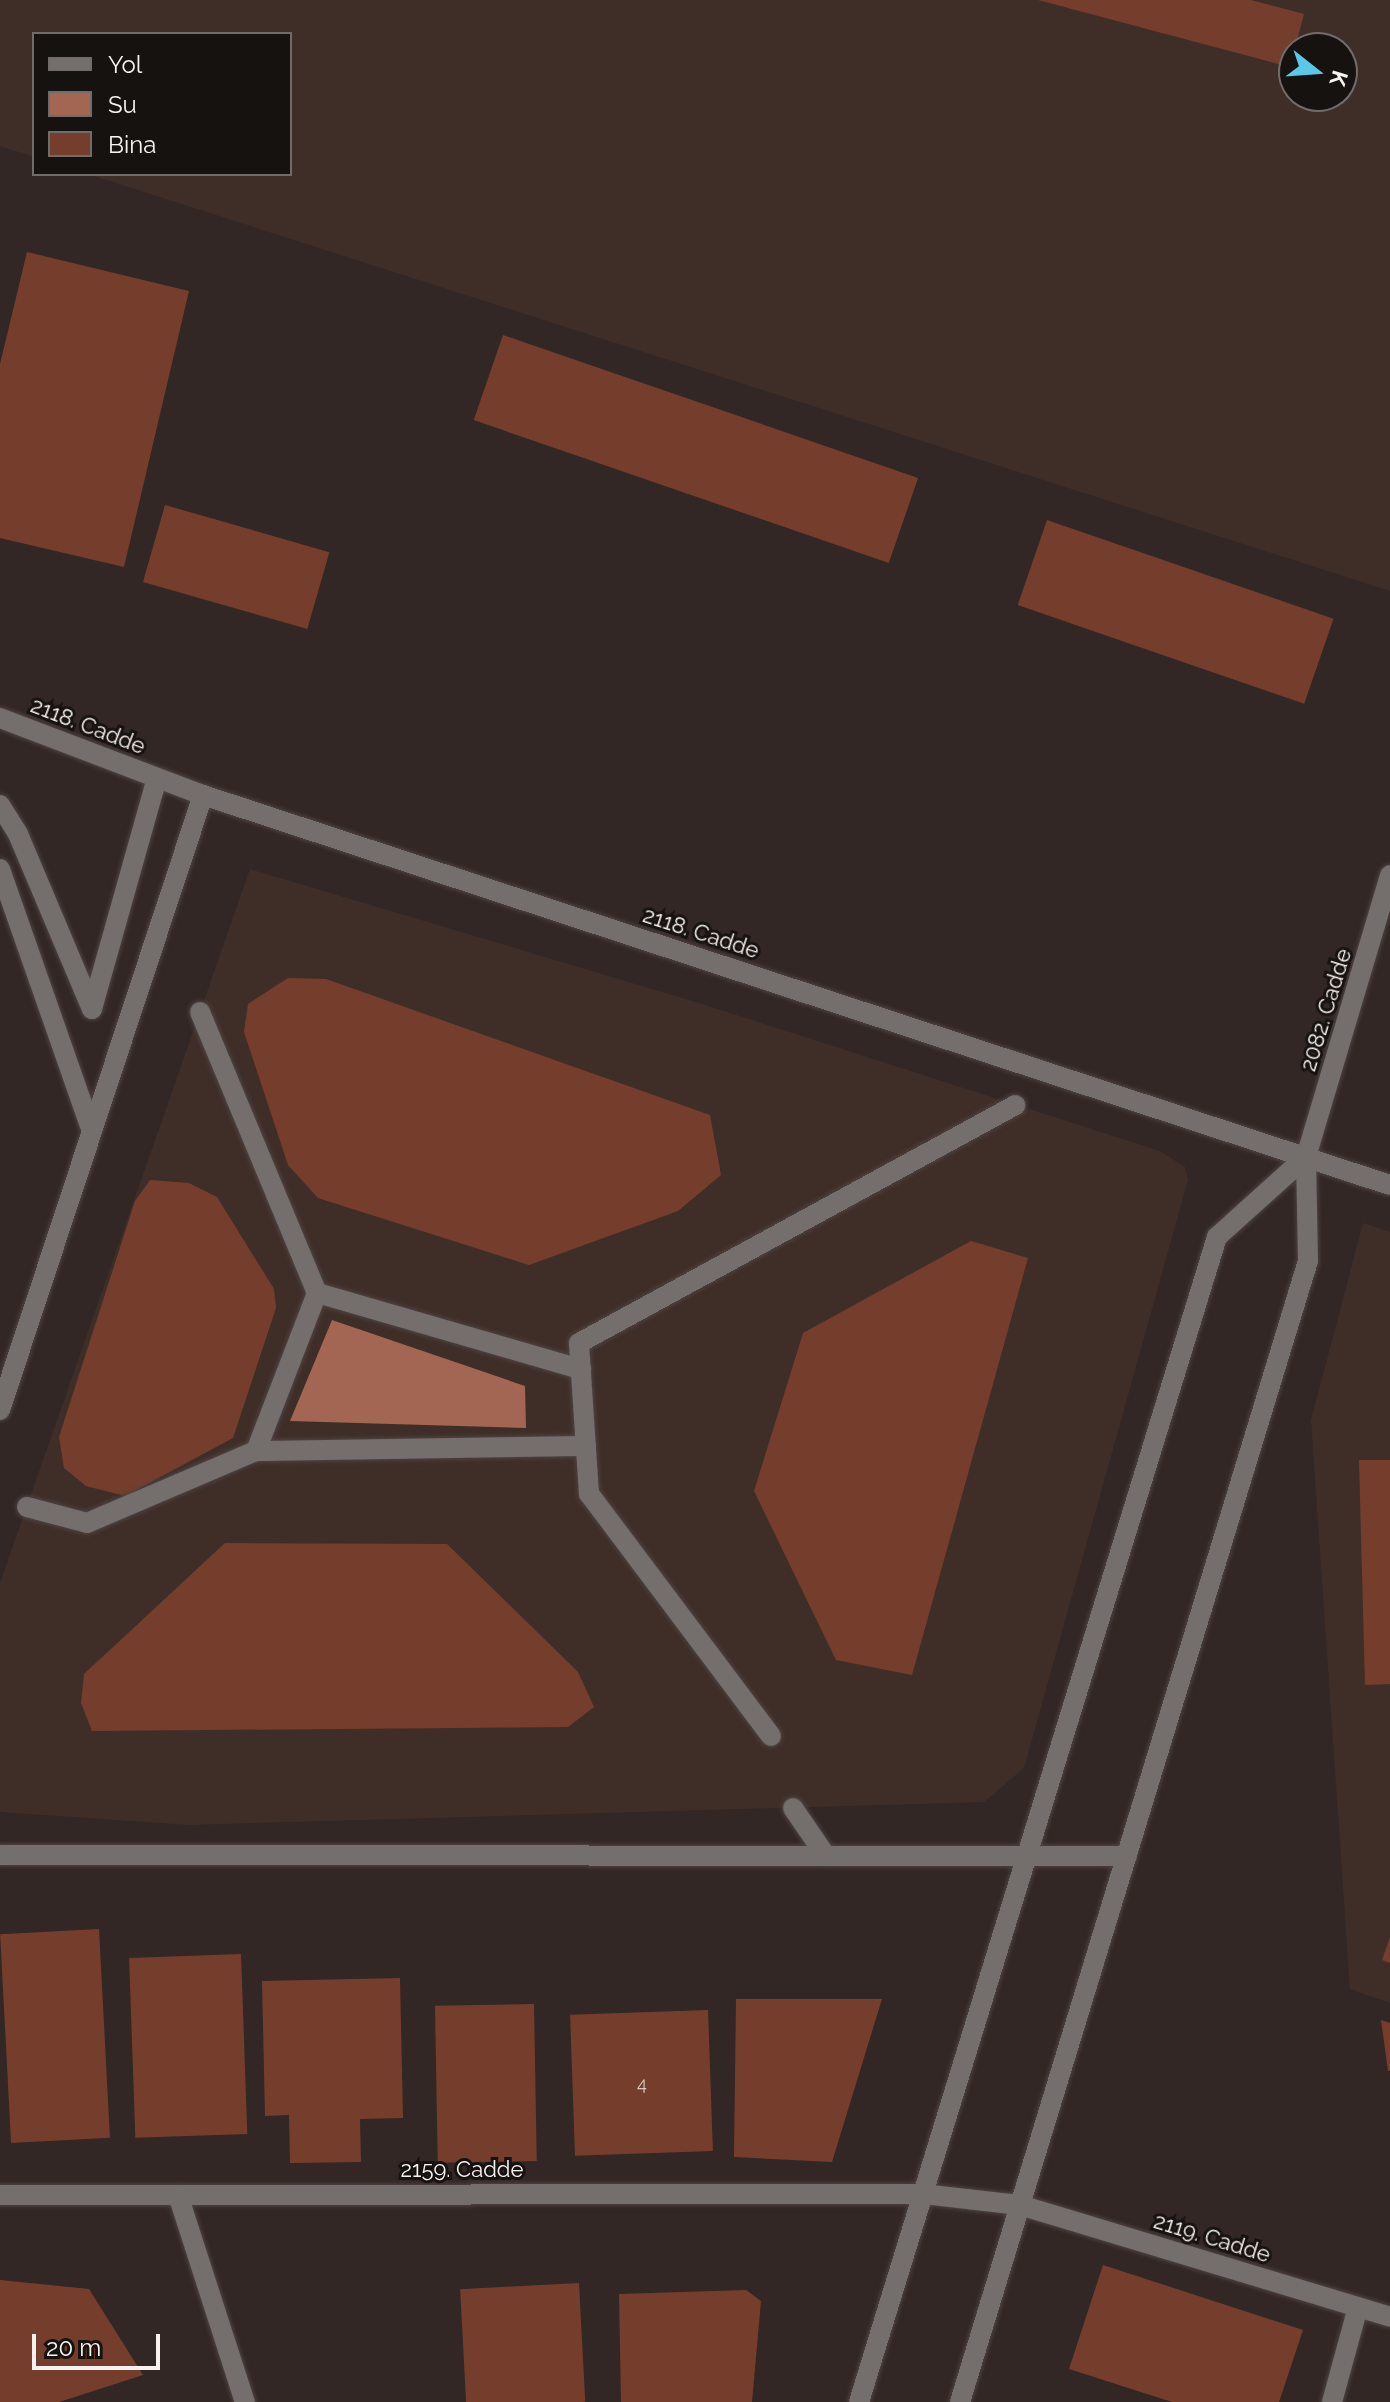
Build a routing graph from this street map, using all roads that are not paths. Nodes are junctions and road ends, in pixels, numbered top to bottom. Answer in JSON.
{"nodes":[{"id":1,"x":0,"y":718,"type":"edge"},
{"id":2,"x":157,"y":778,"type":"junction"},
{"id":3,"x":203,"y":795,"type":"junction"},
{"id":4,"x":0,"y":805,"type":"edge"},
{"id":5,"x":0,"y":869,"type":"edge"},
{"id":6,"x":1390,"y":875,"type":"edge"},
{"id":7,"x":200,"y":1012,"type":"dead end"},
{"id":8,"x":1015,"y":1105,"type":"dead end"},
{"id":9,"x":90,"y":1126,"type":"junction"},
{"id":10,"x":1306,"y":1157,"type":"junction"},
{"id":11,"x":1390,"y":1185,"type":"edge"},
{"id":12,"x":317,"y":1293,"type":"junction"},
{"id":13,"x":581,"y":1369,"type":"junction"},
{"id":14,"x":0,"y":1410,"type":"edge"},
{"id":15,"x":586,"y":1446,"type":"junction"},
{"id":16,"x":256,"y":1451,"type":"junction"},
{"id":17,"x":27,"y":1507,"type":"dead end"},
{"id":18,"x":771,"y":1736,"type":"dead end"},
{"id":19,"x":793,"y":1808,"type":"dead end"},
{"id":20,"x":0,"y":1855,"type":"edge"},
{"id":21,"x":826,"y":1856,"type":"junction"},
{"id":22,"x":1127,"y":1856,"type":"junction"},
{"id":23,"x":1027,"y":1857,"type":"junction"},
{"id":24,"x":923,"y":2194,"type":"junction"},
{"id":25,"x":0,"y":2195,"type":"edge"},
{"id":26,"x":178,"y":2195,"type":"junction"},
{"id":27,"x":1020,"y":2205,"type":"junction"},
{"id":28,"x":1358,"y":2307,"type":"junction"},
{"id":29,"x":1390,"y":2317,"type":"edge"},
{"id":30,"x":245,"y":2402,"type":"edge"},
{"id":31,"x":859,"y":2402,"type":"edge"},
{"id":32,"x":960,"y":2402,"type":"edge"},
{"id":33,"x":1332,"y":2402,"type":"edge"}],
"edges":[{"from":1,"to":2,"type":"street","name":"2118. Cadde"},
{"from":2,"to":3,"type":"street","name":"2118. Cadde"},
{"from":2,"to":4,"type":"street"},
{"from":3,"to":9,"type":"street"},
{"from":3,"to":10,"type":"street","name":"2118. Cadde"},
{"from":5,"to":9,"type":"street"},
{"from":6,"to":10,"type":"street","name":"2082. Cadde"},
{"from":7,"to":12,"type":"street"},
{"from":8,"to":13,"type":"street"},
{"from":9,"to":14,"type":"street"},
{"from":10,"to":11,"type":"street","name":"2118. Cadde"},
{"from":10,"to":22,"type":"street"},
{"from":10,"to":23,"type":"street"},
{"from":12,"to":13,"type":"street"},
{"from":12,"to":16,"type":"street"},
{"from":13,"to":15,"type":"street"},
{"from":15,"to":16,"type":"street"},
{"from":15,"to":18,"type":"street"},
{"from":16,"to":17,"type":"street"},
{"from":19,"to":21,"type":"street"},
{"from":20,"to":21,"type":"street"},
{"from":21,"to":23,"type":"street"},
{"from":22,"to":23,"type":"street"},
{"from":22,"to":27,"type":"street"},
{"from":23,"to":24,"type":"street"},
{"from":24,"to":26,"type":"street","name":"2159. Cadde"},
{"from":24,"to":27,"type":"street","name":"2159. Cadde"},
{"from":24,"to":31,"type":"street"},
{"from":25,"to":26,"type":"street","name":"2159. Cadde"},
{"from":26,"to":30,"type":"street"},
{"from":27,"to":28,"type":"street","name":"2119. Cadde"},
{"from":27,"to":32,"type":"street"},
{"from":28,"to":29,"type":"street","name":"2119. Cadde"},
{"from":28,"to":33,"type":"street"}]}
